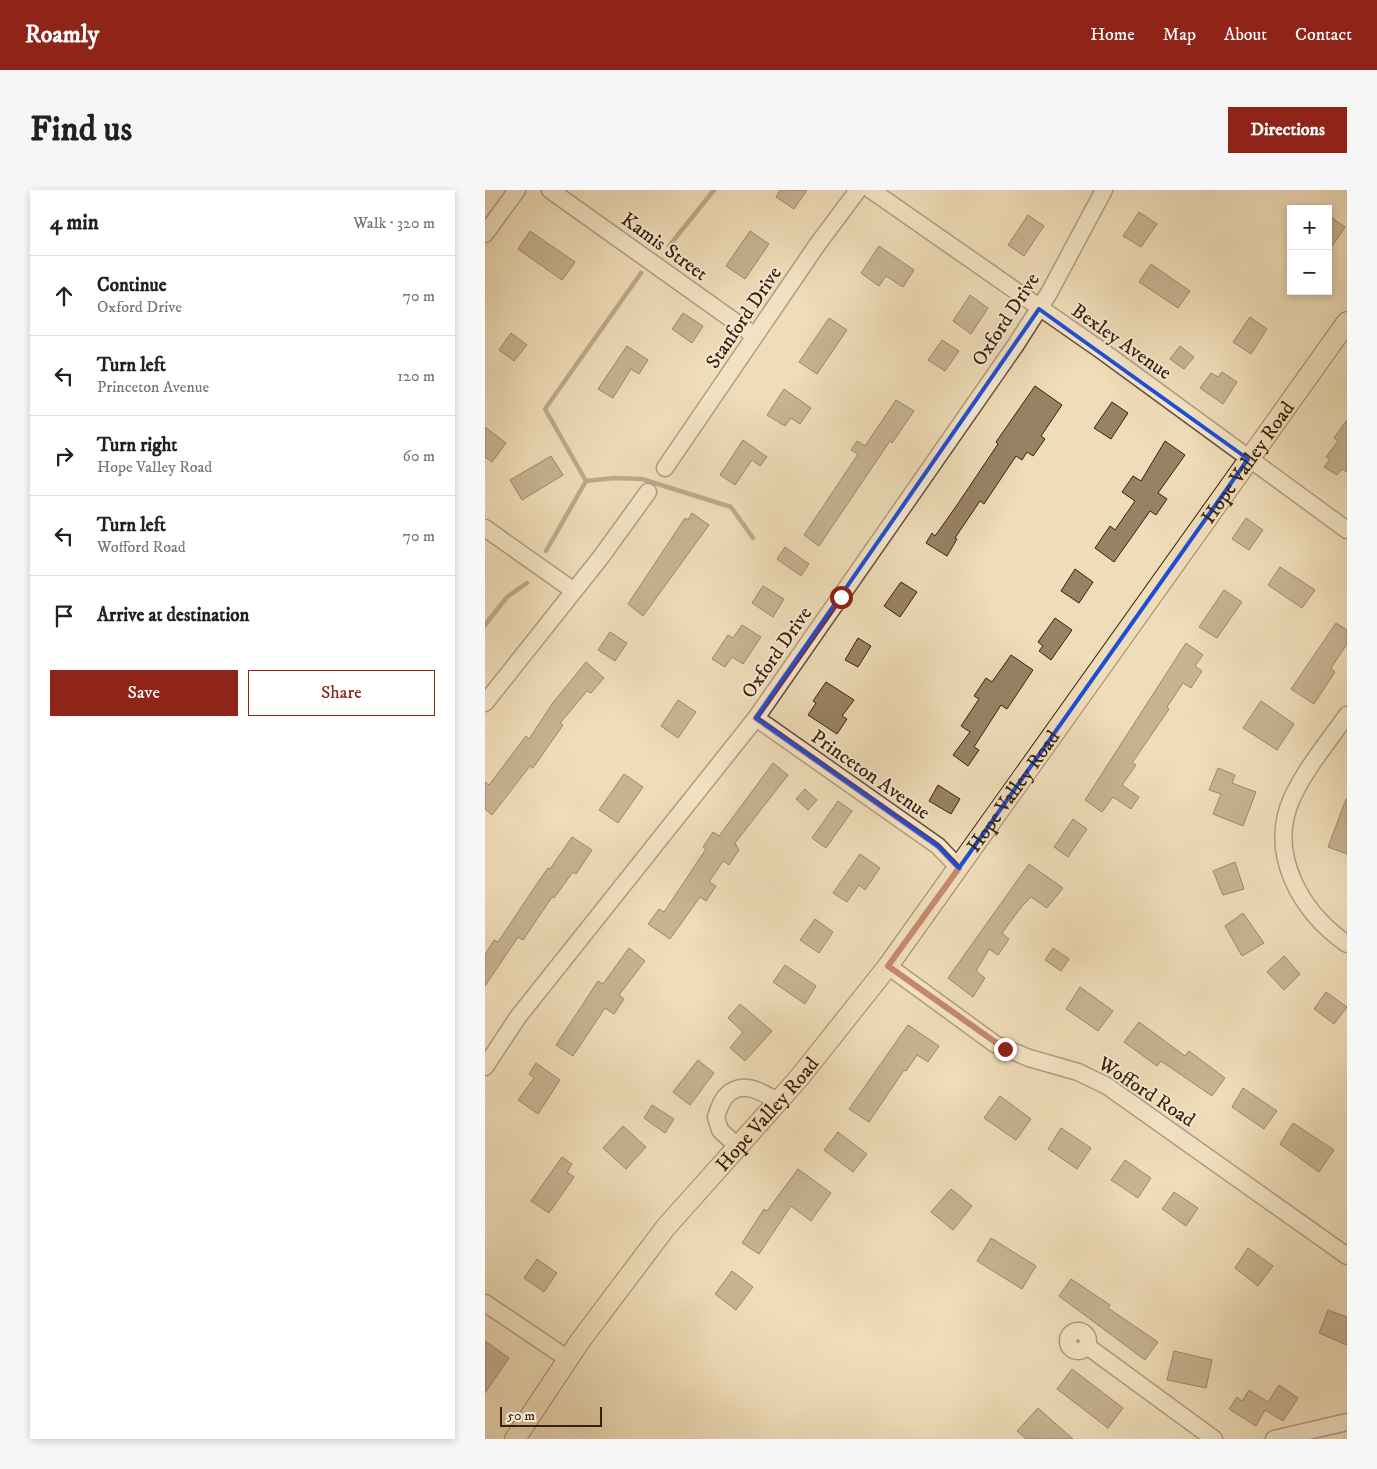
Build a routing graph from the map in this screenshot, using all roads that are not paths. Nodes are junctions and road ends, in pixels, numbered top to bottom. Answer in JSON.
{"nodes":[{"id":1,"x":517,"y":190,"type":"edge"},
{"id":2,"x":551,"y":190,"type":"edge"},
{"id":3,"x":858,"y":190,"type":"edge"},
{"id":4,"x":871,"y":190,"type":"edge"},
{"id":5,"x":1104,"y":190,"type":"edge"},
{"id":6,"x":485,"y":234,"type":"edge"},
{"id":7,"x":1039,"y":309,"type":"junction"},
{"id":8,"x":1347,"y":322,"type":"edge"},
{"id":9,"x":755,"y":336,"type":"junction"},
{"id":10,"x":1248,"y":459,"type":"junction"},
{"id":11,"x":665,"y":468,"type":"dead end"},
{"id":12,"x":648,"y":492,"type":"dead end"},
{"id":13,"x":485,"y":528,"type":"edge"},
{"id":14,"x":1347,"y":530,"type":"edge"},
{"id":15,"x":574,"y":590,"type":"junction"},
{"id":16,"x":485,"y":703,"type":"edge"},
{"id":17,"x":1347,"y":715,"type":"edge"},
{"id":18,"x":756,"y":718,"type":"junction"},
{"id":19,"x":959,"y":868,"type":"junction"},
{"id":20,"x":1347,"y":944,"type":"edge"},
{"id":21,"x":888,"y":966,"type":"junction"},
{"id":22,"x":485,"y":1067,"type":"edge"},
{"id":23,"x":779,"y":1102,"type":"junction"},
{"id":24,"x":738,"y":1147,"type":"junction"},
{"id":25,"x":1347,"y":1256,"type":"edge"},
{"id":26,"x":485,"y":1303,"type":"edge"},
{"id":27,"x":1087,"y":1346,"type":"dead end"},
{"id":28,"x":568,"y":1359,"type":"junction"},
{"id":29,"x":1347,"y":1422,"type":"edge"},
{"id":30,"x":515,"y":1439,"type":"edge"},
{"id":31,"x":1214,"y":1439,"type":"edge"},
{"id":32,"x":1274,"y":1439,"type":"edge"}],
"edges":[{"from":1,"to":6,"type":"street"},
{"from":2,"to":9,"type":"street","name":"Kamis Street"},
{"from":3,"to":9,"type":"street","name":"Stanford Drive"},
{"from":4,"to":7,"type":"street","name":"Bexley Avenue"},
{"from":5,"to":7,"type":"street","name":"Oxford Drive"},
{"from":7,"to":10,"type":"street","name":"Bexley Avenue"},
{"from":7,"to":18,"type":"street","name":"Oxford Drive"},
{"from":8,"to":10,"type":"main road","name":"Hope Valley Road"},
{"from":9,"to":11,"type":"street","name":"Stanford Drive"},
{"from":10,"to":14,"type":"street","name":"Bexley Avenue"},
{"from":10,"to":19,"type":"main road","name":"Hope Valley Road"},
{"from":12,"to":15,"type":"street"},
{"from":13,"to":15,"type":"street"},
{"from":15,"to":16,"type":"street"},
{"from":17,"to":20,"type":"street"},
{"from":18,"to":19,"type":"street","name":"Princeton Avenue"},
{"from":18,"to":22,"type":"street","name":"Oxford Drive"},
{"from":19,"to":21,"type":"main road","name":"Hope Valley Road"},
{"from":21,"to":23,"type":"main road","name":"Hope Valley Road"},
{"from":21,"to":25,"type":"street","name":"Wofford Road"},
{"from":23,"to":24,"type":"main road","name":"Hope Valley Road"},
{"from":23,"to":24,"type":"street"},
{"from":24,"to":28,"type":"main road","name":"Hope Valley Road"},
{"from":26,"to":28,"type":"street"},
{"from":27,"to":31,"type":"street"},
{"from":28,"to":30,"type":"main road","name":"Hope Valley Road"},
{"from":29,"to":32,"type":"street"}]}
